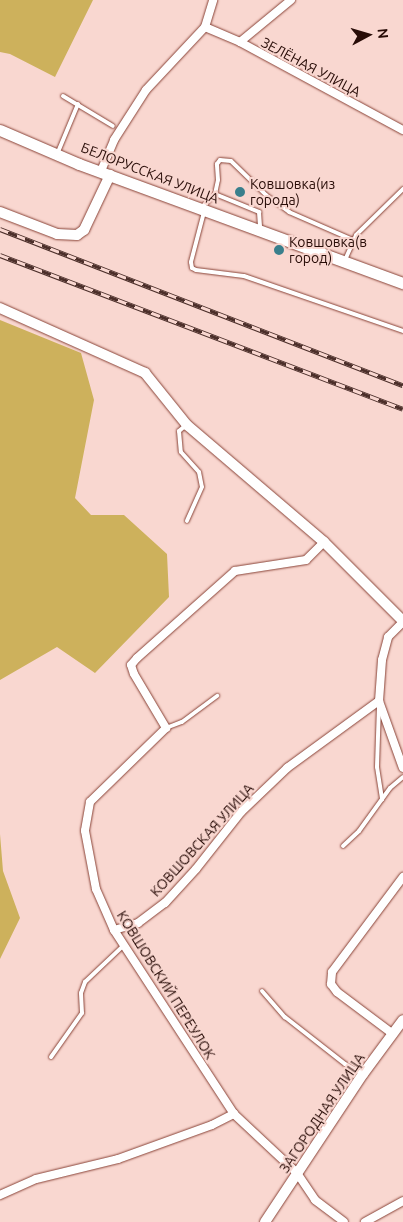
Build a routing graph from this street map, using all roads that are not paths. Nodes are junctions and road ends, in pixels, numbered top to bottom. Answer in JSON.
{"nodes":[{"id":1,"x":213,"y":0,"type":"edge"},
{"id":2,"x":291,"y":0,"type":"edge"},
{"id":3,"x":205,"y":27,"type":"junction"},
{"id":4,"x":240,"y":42,"type":"junction"},
{"id":5,"x":64,"y":96,"type":"dead end"},
{"id":6,"x":78,"y":104,"type":"junction"},
{"id":7,"x":113,"y":126,"type":"dead end"},
{"id":8,"x":0,"y":130,"type":"edge"},
{"id":9,"x":403,"y":130,"type":"edge"},
{"id":10,"x":57,"y":154,"type":"junction"},
{"id":11,"x":105,"y":173,"type":"junction"},
{"id":12,"x":403,"y":189,"type":"edge"},
{"id":13,"x":215,"y":194,"type":"junction"},
{"id":14,"x":202,"y":209,"type":"junction"},
{"id":15,"x":0,"y":212,"type":"edge"},
{"id":16,"x":260,"y":230,"type":"junction"},
{"id":17,"x":352,"y":240,"type":"junction"},
{"id":18,"x":344,"y":262,"type":"junction"},
{"id":19,"x":403,"y":283,"type":"edge"},
{"id":20,"x":0,"y":308,"type":"edge"},
{"id":21,"x":403,"y":331,"type":"edge"},
{"id":22,"x":187,"y":425,"type":"junction"},
{"id":23,"x":188,"y":521,"type":"dead end"},
{"id":24,"x":324,"y":542,"type":"junction"},
{"id":25,"x":403,"y":621,"type":"edge"},
{"id":26,"x":217,"y":696,"type":"dead end"},
{"id":27,"x":379,"y":701,"type":"junction"},
{"id":28,"x":166,"y":728,"type":"junction"},
{"id":29,"x":403,"y":768,"type":"edge"},
{"id":30,"x":403,"y":777,"type":"edge"},
{"id":31,"x":382,"y":800,"type":"junction"},
{"id":32,"x":343,"y":846,"type":"dead end"},
{"id":33,"x":403,"y":877,"type":"edge"},
{"id":34,"x":114,"y":930,"type":"junction"},
{"id":35,"x":124,"y":945,"type":"junction"},
{"id":36,"x":262,"y":992,"type":"dead end"},
{"id":37,"x":403,"y":1020,"type":"edge"},
{"id":38,"x":393,"y":1034,"type":"junction"},
{"id":39,"x":51,"y":1057,"type":"dead end"},
{"id":40,"x":363,"y":1074,"type":"junction"},
{"id":41,"x":234,"y":1114,"type":"junction"},
{"id":42,"x":297,"y":1173,"type":"junction"},
{"id":43,"x":0,"y":1194,"type":"edge"},
{"id":44,"x":403,"y":1200,"type":"edge"},
{"id":45,"x":269,"y":1221,"type":"edge"},
{"id":46,"x":344,"y":1222,"type":"edge"},
{"id":47,"x":365,"y":1222,"type":"edge"}],
"edges":[{"from":1,"to":3,"type":"street"},
{"from":2,"to":4,"type":"street"},
{"from":3,"to":4,"type":"street","name":"ЗЕЛЁНАЯ УЛИЦА"},
{"from":3,"to":11,"type":"street"},
{"from":4,"to":9,"type":"street","name":"ЗЕЛЁНАЯ УЛИЦА"},
{"from":5,"to":6,"type":"lane"},
{"from":6,"to":7,"type":"lane"},
{"from":6,"to":10,"type":"lane"},
{"from":8,"to":10,"type":"main road","name":"БЕЛОРУССКАЯ УЛИЦА"},
{"from":10,"to":11,"type":"main road","name":"БЕЛОРУССКАЯ УЛИЦА"},
{"from":11,"to":14,"type":"main road","name":"БЕЛОРУССКАЯ УЛИЦА"},
{"from":11,"to":15,"type":"street"},
{"from":12,"to":17,"type":"lane"},
{"from":13,"to":14,"type":"lane"},
{"from":13,"to":16,"type":"lane"},
{"from":13,"to":17,"type":"lane"},
{"from":14,"to":16,"type":"main road","name":"БЕЛОРУССКАЯ УЛИЦА"},
{"from":14,"to":21,"type":"lane"},
{"from":16,"to":18,"type":"main road","name":"БЕЛОРУССКАЯ УЛИЦА"},
{"from":17,"to":18,"type":"lane"},
{"from":18,"to":19,"type":"main road","name":"БЕЛОРУССКАЯ УЛИЦА"},
{"from":20,"to":22,"type":"street"},
{"from":22,"to":23,"type":"lane"},
{"from":22,"to":24,"type":"street"},
{"from":24,"to":25,"type":"street"},
{"from":24,"to":28,"type":"street"},
{"from":25,"to":27,"type":"street"},
{"from":26,"to":28,"type":"lane"},
{"from":27,"to":29,"type":"street"},
{"from":27,"to":31,"type":"lane"},
{"from":27,"to":34,"type":"street","name":"КОВШОВСКАЯ УЛИЦА"},
{"from":28,"to":34,"type":"street","name":"КОВШОВСКИЙ ПЕРЕУЛОК"},
{"from":30,"to":31,"type":"lane"},
{"from":31,"to":32,"type":"lane"},
{"from":33,"to":38,"type":"street"},
{"from":34,"to":35,"type":"street","name":"КОВШОВСКИЙ ПЕРЕУЛОК"},
{"from":35,"to":39,"type":"lane"},
{"from":35,"to":41,"type":"street","name":"КОВШОВСКИЙ ПЕРЕУЛОК"},
{"from":36,"to":40,"type":"lane"},
{"from":37,"to":38,"type":"street","name":"ЗАГОРОДНАЯ УЛИЦА"},
{"from":38,"to":40,"type":"street","name":"ЗАГОРОДНАЯ УЛИЦА"},
{"from":40,"to":42,"type":"street","name":"ЗАГОРОДНАЯ УЛИЦА"},
{"from":41,"to":42,"type":"street","name":"КОВШОВСКИЙ ПЕРЕУЛОК"},
{"from":41,"to":43,"type":"street"},
{"from":42,"to":45,"type":"street","name":"ЗАГОРОДНАЯ УЛИЦА"},
{"from":42,"to":46,"type":"street","name":"КОВШОВСКИЙ ПЕРЕУЛОК"},
{"from":44,"to":47,"type":"street"}]}
